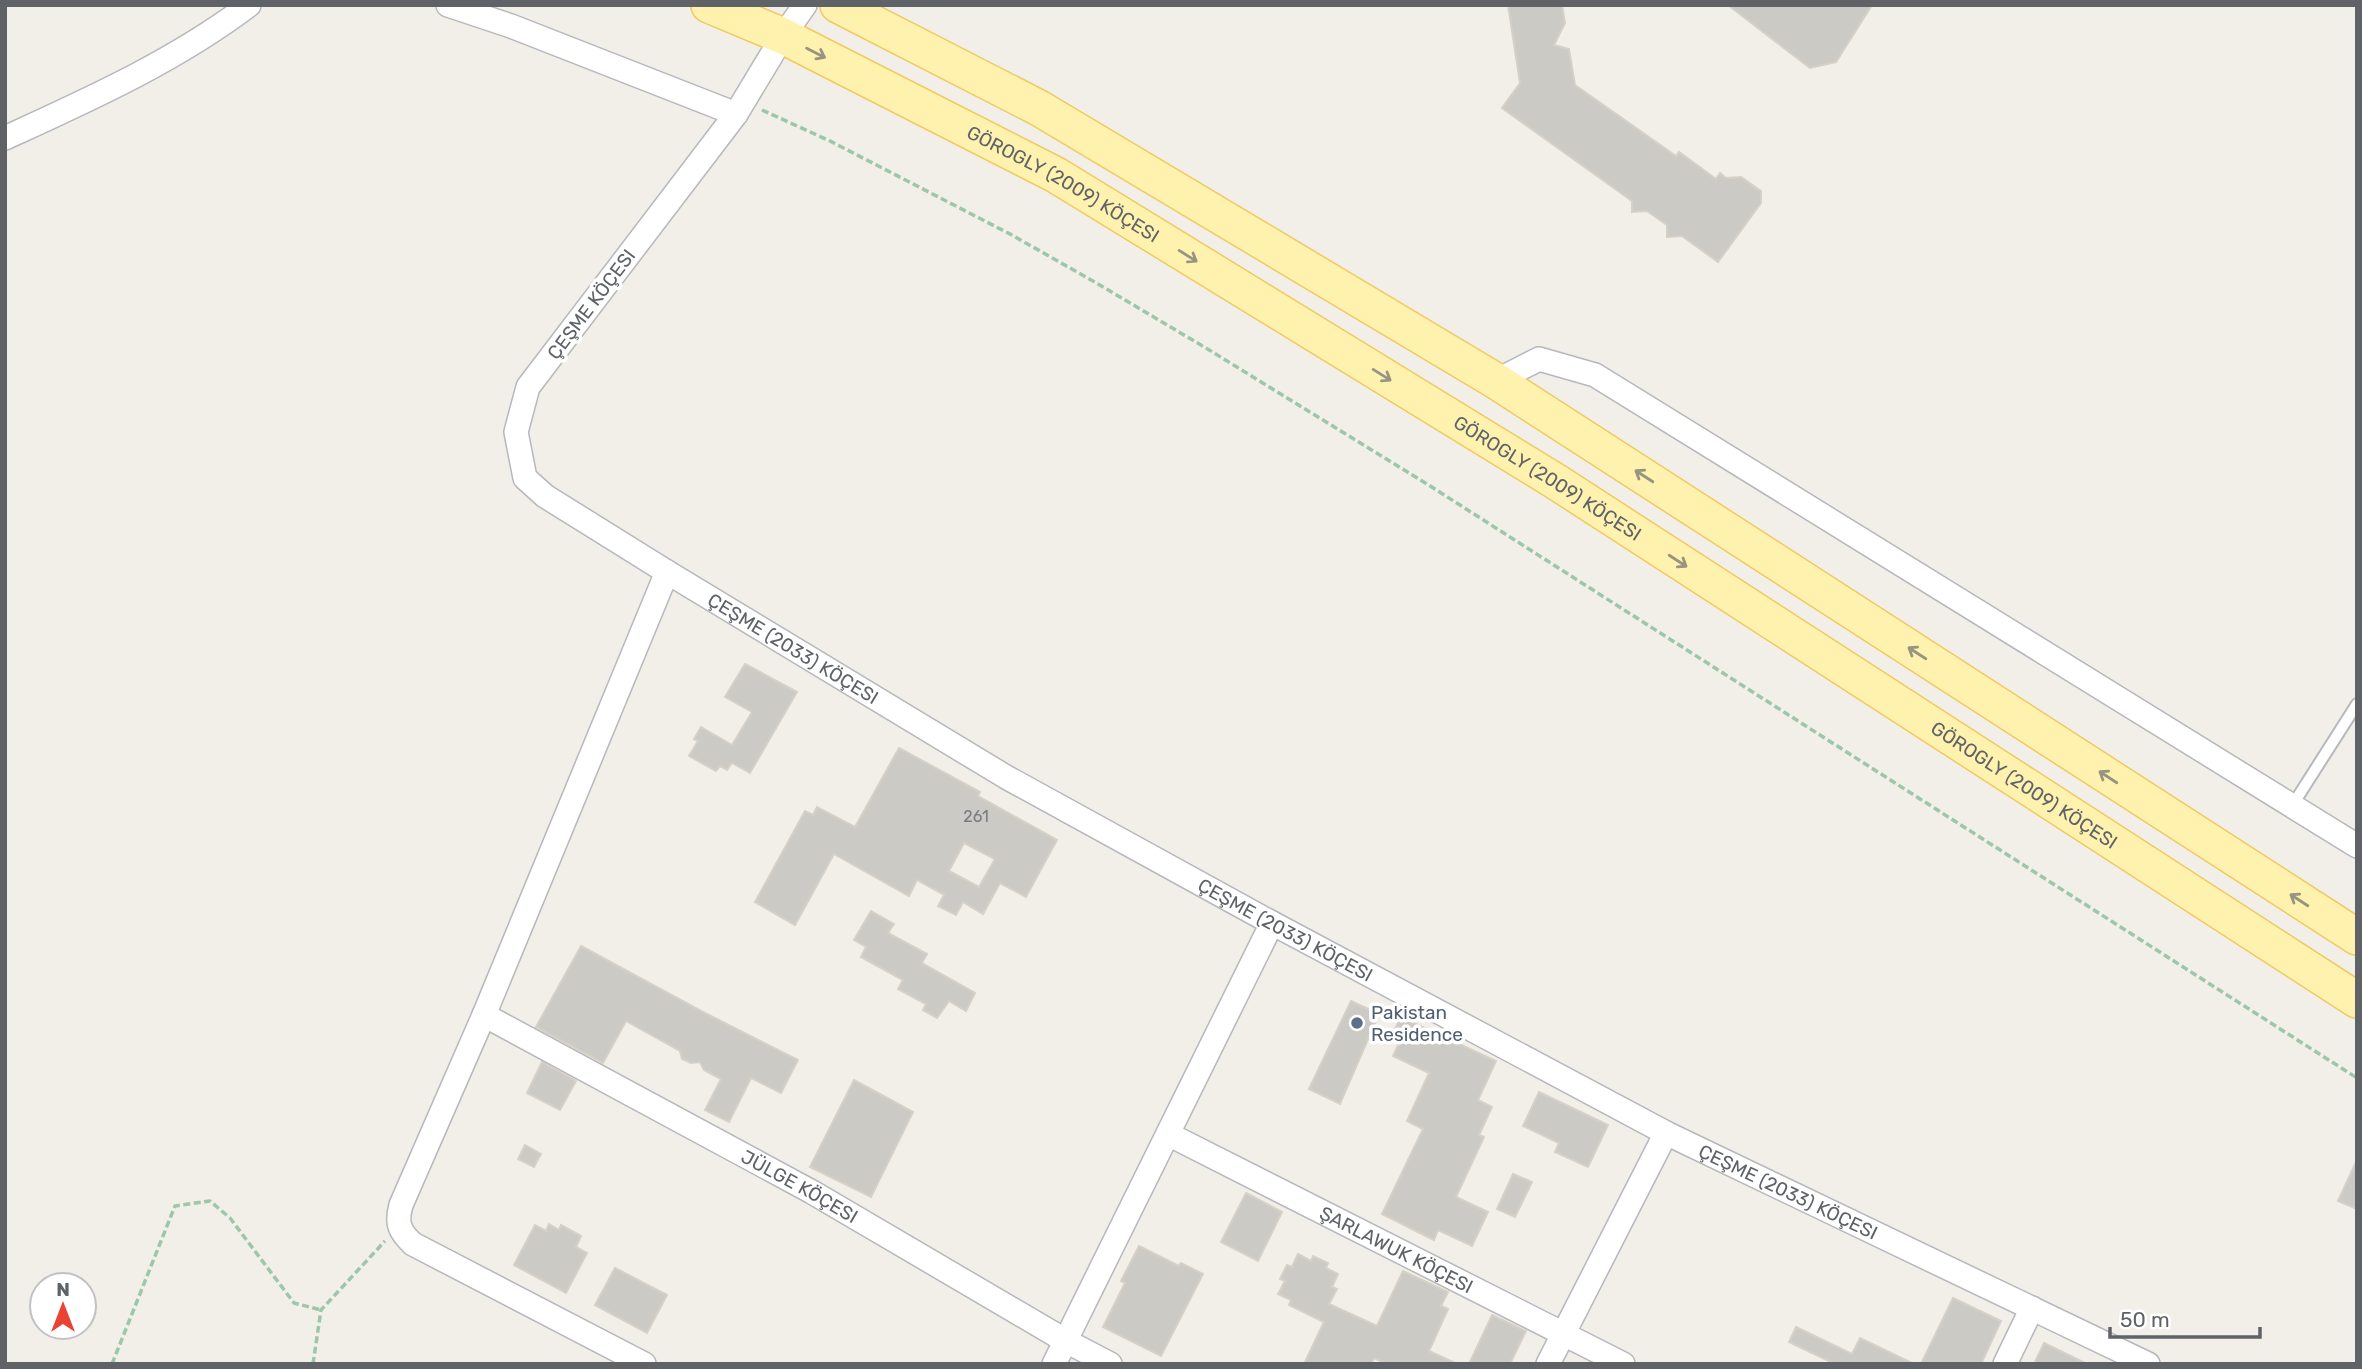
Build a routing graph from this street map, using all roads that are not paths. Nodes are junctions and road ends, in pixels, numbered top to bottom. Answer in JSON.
{"nodes":[{"id":1,"x":249,"y":5,"type":"edge"},
{"id":2,"x":448,"y":5,"type":"edge"},
{"id":3,"x":709,"y":5,"type":"edge"},
{"id":4,"x":805,"y":5,"type":"edge"},
{"id":5,"x":838,"y":5,"type":"edge"},
{"id":6,"x":783,"y":36,"type":"junction"},
{"id":7,"x":740,"y":108,"type":"junction"},
{"id":8,"x":5,"y":138,"type":"edge"},
{"id":9,"x":1496,"y":381,"type":"junction"},
{"id":10,"x":667,"y":572,"type":"junction"},
{"id":11,"x":2357,"y":704,"type":"edge"},
{"id":12,"x":2292,"y":806,"type":"junction"},
{"id":13,"x":2357,"y":846,"type":"edge"},
{"id":14,"x":1272,"y":923,"type":"junction"},
{"id":15,"x":2357,"y":937,"type":"edge"},
{"id":16,"x":2357,"y":1000,"type":"edge"},
{"id":17,"x":484,"y":1015,"type":"junction"},
{"id":18,"x":1666,"y":1133,"type":"junction"},
{"id":19,"x":1168,"y":1134,"type":"junction"},
{"id":20,"x":2032,"y":1308,"type":"junction"},
{"id":21,"x":1564,"y":1333,"type":"junction"},
{"id":22,"x":1066,"y":1341,"type":"junction"},
{"id":23,"x":644,"y":1364,"type":"edge"},
{"id":24,"x":1054,"y":1364,"type":"edge"},
{"id":25,"x":1110,"y":1364,"type":"edge"},
{"id":26,"x":1548,"y":1364,"type":"edge"},
{"id":27,"x":1623,"y":1364,"type":"edge"},
{"id":28,"x":2005,"y":1364,"type":"edge"},
{"id":29,"x":2148,"y":1364,"type":"edge"}],
"edges":[{"from":1,"to":8,"type":"street"},
{"from":2,"to":7,"type":"street"},
{"from":3,"to":6,"type":"main road","name":"GÖROGLY (2009) KÖÇESI"},
{"from":4,"to":6,"type":"street","name":"ÇEŞME KÖÇESI"},
{"from":5,"to":9,"type":"main road"},
{"from":6,"to":7,"type":"street","name":"ÇEŞME KÖÇESI"},
{"from":6,"to":16,"type":"main road","name":"GÖROGLY (2009) KÖÇESI","one_way":true},
{"from":7,"to":10,"type":"street","name":"ÇEŞME KÖÇESI"},
{"from":9,"to":12,"type":"street"},
{"from":15,"to":9,"type":"main road","one_way":true},
{"from":10,"to":14,"type":"street","name":"ÇEŞME (2033) KÖÇESI"},
{"from":10,"to":17,"type":"street"},
{"from":11,"to":12,"type":"lane"},
{"from":12,"to":13,"type":"street"},
{"from":14,"to":18,"type":"street","name":"ÇEŞME (2033) KÖÇESI"},
{"from":14,"to":19,"type":"street"},
{"from":17,"to":22,"type":"street","name":"JÜLGE KÖÇESI"},
{"from":17,"to":23,"type":"street"},
{"from":18,"to":20,"type":"street","name":"ÇEŞME (2033) KÖÇESI"},
{"from":18,"to":21,"type":"street"},
{"from":19,"to":21,"type":"street","name":"ŞARLAWUK KÖÇESI"},
{"from":19,"to":22,"type":"street"},
{"from":20,"to":28,"type":"street"},
{"from":20,"to":29,"type":"street","name":"ÇEŞME (2033) KÖÇESI"},
{"from":21,"to":26,"type":"street"},
{"from":21,"to":27,"type":"street","name":"ŞARLAWUK KÖÇESI"},
{"from":22,"to":24,"type":"street"},
{"from":22,"to":25,"type":"street","name":"JÜLGE KÖÇESI"}]}
